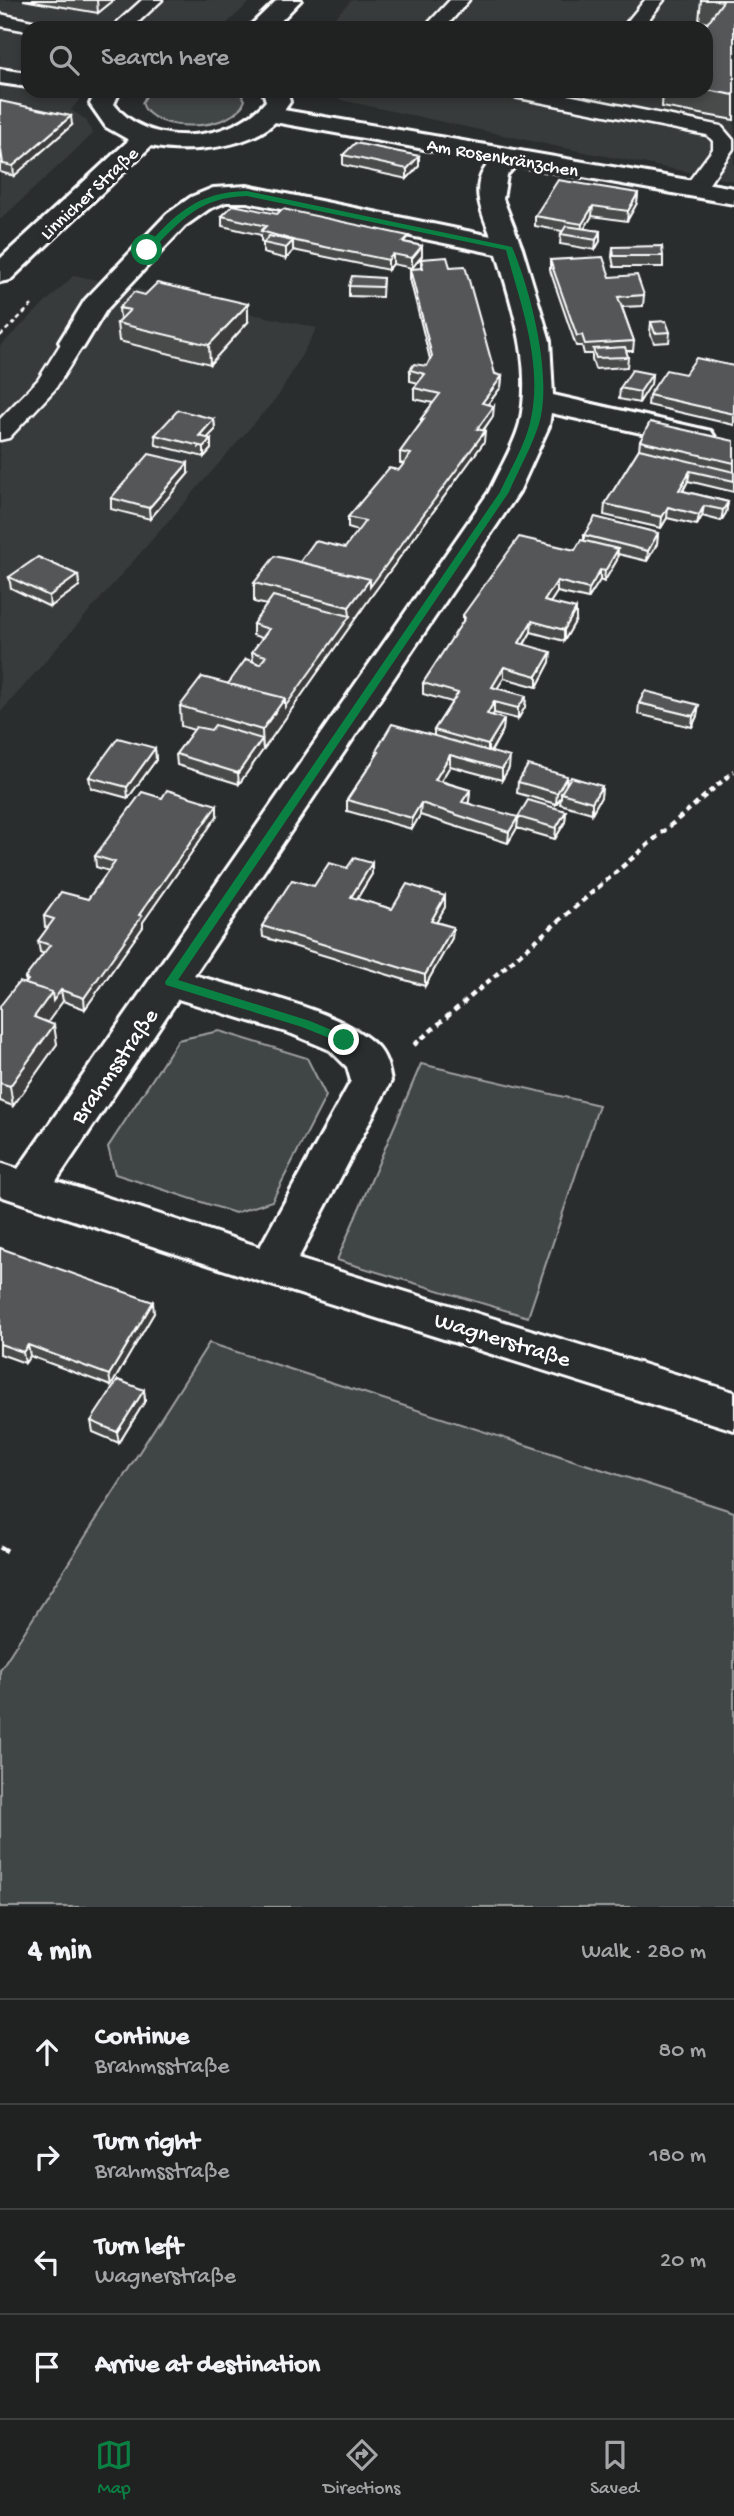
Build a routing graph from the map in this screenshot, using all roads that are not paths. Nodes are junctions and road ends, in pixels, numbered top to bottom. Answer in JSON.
{"nodes":[{"id":1,"x":153,"y":0,"type":"edge"},
{"id":2,"x":290,"y":0,"type":"edge"},
{"id":3,"x":460,"y":0,"type":"edge"},
{"id":4,"x":655,"y":0,"type":"edge"},
{"id":5,"x":0,"y":20,"type":"edge"},
{"id":6,"x":129,"y":21,"type":"edge"},
{"id":7,"x":268,"y":21,"type":"edge"},
{"id":8,"x":440,"y":21,"type":"edge"},
{"id":9,"x":638,"y":21,"type":"edge"},
{"id":10,"x":21,"y":24,"type":"edge"},
{"id":11,"x":0,"y":76,"type":"edge"},
{"id":12,"x":21,"y":79,"type":"edge"},
{"id":13,"x":105,"y":98,"type":"edge"},
{"id":14,"x":586,"y":98,"type":"edge"},
{"id":15,"x":274,"y":103,"type":"edge"},
{"id":16,"x":146,"y":137,"type":"junction"},
{"id":17,"x":510,"y":157,"type":"junction"},
{"id":18,"x":694,"y":189,"type":"junction"},
{"id":19,"x":734,"y":196,"type":"edge"},
{"id":20,"x":509,"y":248,"type":"junction"},
{"id":21,"x":0,"y":274,"type":"edge"},
{"id":22,"x":73,"y":342,"type":"joint"},
{"id":23,"x":538,"y":401,"type":"junction"},
{"id":24,"x":0,"y":433,"type":"edge"},
{"id":25,"x":726,"y":443,"type":"edge"},
{"id":26,"x":170,"y":982,"type":"junction"},
{"id":27,"x":14,"y":1184,"type":"edge"},
{"id":28,"x":271,"y":1269,"type":"junction"},
{"id":29,"x":734,"y":1411,"type":"edge"}],
"edges":[{"from":1,"to":6,"type":"lane"},
{"from":2,"to":7,"type":"street"},
{"from":3,"to":8,"type":"lane"},
{"from":4,"to":9,"type":"lane"},
{"from":5,"to":10,"type":"lane"},
{"from":11,"to":12,"type":"street"},
{"from":13,"to":16,"type":"street"},
{"from":14,"to":18,"type":"lane"},
{"from":15,"to":16,"type":"street"},
{"from":15,"to":17,"type":"street","name":"Am Rosenkränzchen"},
{"from":16,"to":21,"type":"street","name":"Linnicher Straße"},
{"from":17,"to":18,"type":"street","name":"Am Rosenkränzchen"},
{"from":17,"to":20,"type":"street","name":"Brahmsstraße"},
{"from":18,"to":19,"type":"street","name":"Am Rosenkränzchen"},
{"from":20,"to":22,"type":"street"},
{"from":20,"to":23,"type":"street","name":"Brahmsstraße"},
{"from":22,"to":24,"type":"lane"},
{"from":23,"to":25,"type":"street"},
{"from":23,"to":26,"type":"street","name":"Brahmsstraße"},
{"from":26,"to":27,"type":"street","name":"Brahmsstraße"},
{"from":26,"to":28,"type":"street"},
{"from":27,"to":28,"type":"street","name":"Wagnerstraße"},
{"from":28,"to":29,"type":"street","name":"Wagnerstraße"}]}
